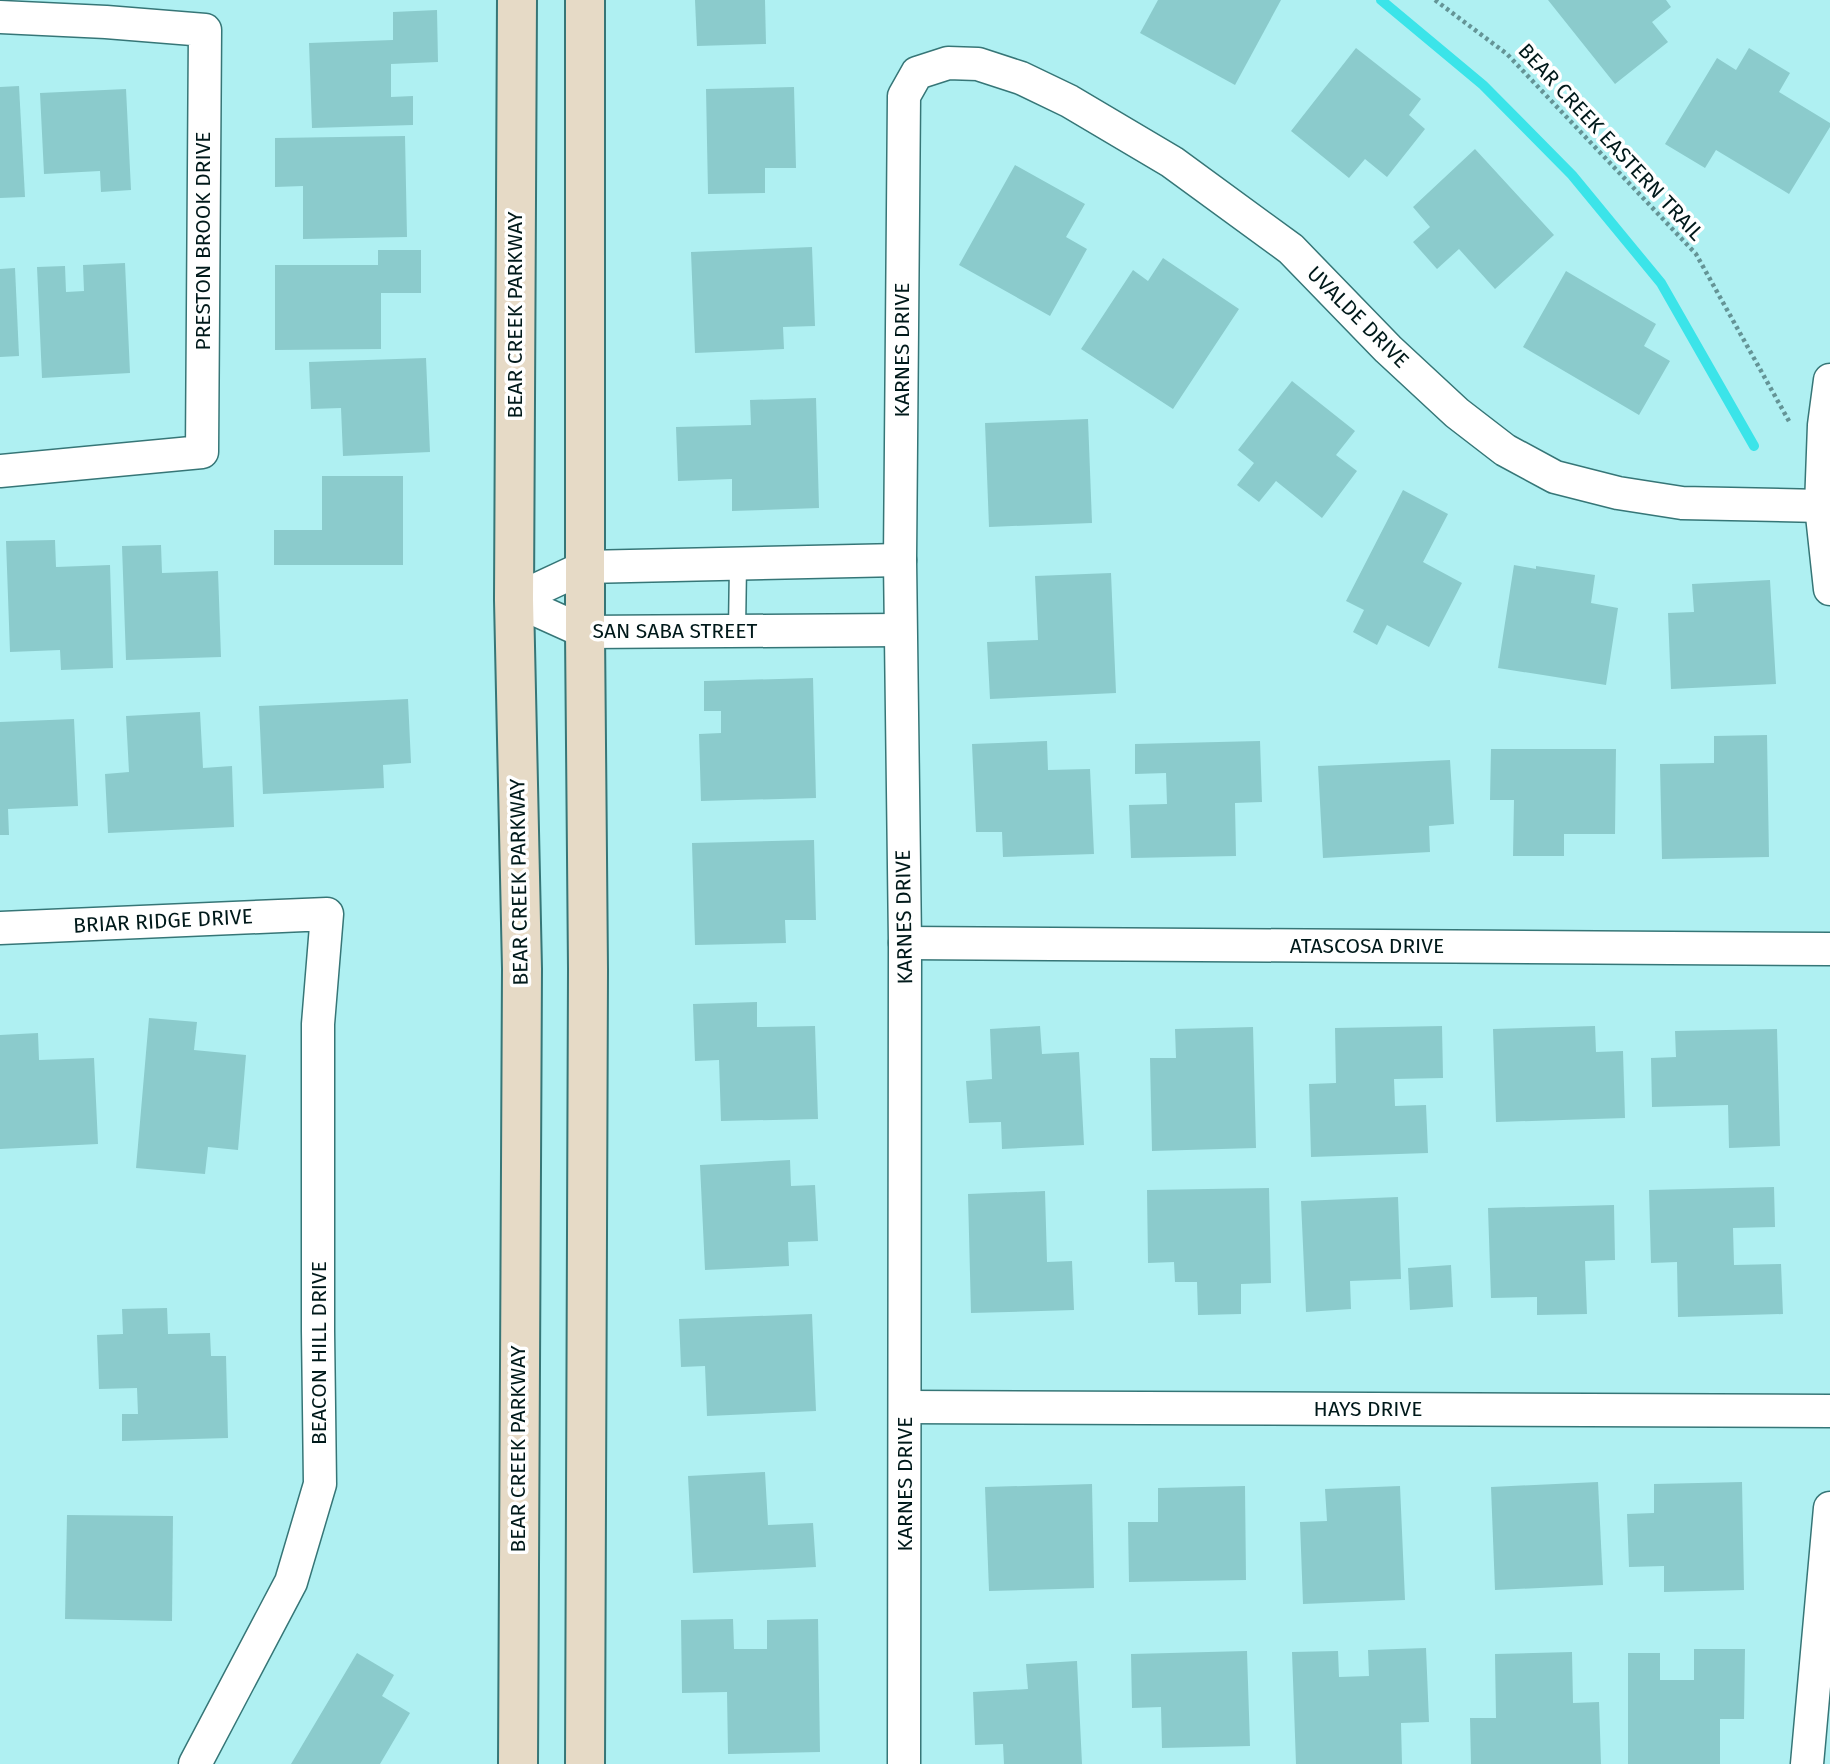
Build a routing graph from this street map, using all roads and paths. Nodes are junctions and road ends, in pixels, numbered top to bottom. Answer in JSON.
{"nodes":[{"id":1,"x":517,"y":0,"type":"edge"},
{"id":2,"x":585,"y":0,"type":"edge"},
{"id":3,"x":1435,"y":0,"type":"edge"},
{"id":4,"x":0,"y":17,"type":"edge"},
{"id":5,"x":917,"y":73,"type":"joint"},
{"id":6,"x":1830,"y":380,"type":"edge"},
{"id":7,"x":1791,"y":433,"type":"dead end"},
{"id":8,"x":0,"y":471,"type":"edge"},
{"id":9,"x":1821,"y":506,"type":"junction"},
{"id":10,"x":900,"y":561,"type":"junction"},
{"id":11,"x":738,"y":564,"type":"junction"},
{"id":12,"x":585,"y":567,"type":"junction"},
{"id":13,"x":1830,"y":589,"type":"edge"},
{"id":14,"x":514,"y":600,"type":"junction"},
{"id":15,"x":737,"y":631,"type":"junction"},
{"id":16,"x":900,"y":631,"type":"junction"},
{"id":17,"x":585,"y":632,"type":"junction"},
{"id":18,"x":327,"y":914,"type":"joint"},
{"id":19,"x":0,"y":928,"type":"edge"},
{"id":20,"x":905,"y":943,"type":"junction"},
{"id":21,"x":1830,"y":949,"type":"edge"},
{"id":22,"x":906,"y":1407,"type":"junction"},
{"id":23,"x":1830,"y":1411,"type":"edge"},
{"id":24,"x":1830,"y":1508,"type":"edge"},
{"id":25,"x":195,"y":1764,"type":"edge"},
{"id":26,"x":518,"y":1764,"type":"edge"},
{"id":27,"x":585,"y":1764,"type":"edge"},
{"id":28,"x":904,"y":1764,"type":"edge"},
{"id":29,"x":1807,"y":1764,"type":"edge"}],
"edges":[{"from":1,"to":14,"type":"main road","name":"BEAR CREEK PARKWAY"},
{"from":2,"to":12,"type":"main road"},
{"from":3,"to":7,"type":"path","name":"BEAR CREEK EASTERN TRAIL"},
{"from":4,"to":8,"type":"street","name":"PRESTON BROOK DRIVE"},
{"from":5,"to":9,"type":"street","name":"UVALDE DRIVE"},
{"from":5,"to":10,"type":"street","name":"KARNES DRIVE"},
{"from":6,"to":9,"type":"street"},
{"from":9,"to":13,"type":"street"},
{"from":10,"to":11,"type":"street"},
{"from":10,"to":16,"type":"street","name":"KARNES DRIVE"},
{"from":11,"to":12,"type":"street"},
{"from":11,"to":15,"type":"lane"},
{"from":12,"to":14,"type":"street"},
{"from":12,"to":17,"type":"main road"},
{"from":14,"to":17,"type":"street","name":"SAN SABA STREET"},
{"from":14,"to":26,"type":"main road","name":"BEAR CREEK PARKWAY"},
{"from":15,"to":16,"type":"street","name":"SAN SABA STREET"},
{"from":15,"to":17,"type":"street","name":"SAN SABA STREET"},
{"from":16,"to":20,"type":"street","name":"KARNES DRIVE"},
{"from":17,"to":27,"type":"main road"},
{"from":18,"to":19,"type":"street","name":"BRIAR RIDGE DRIVE"},
{"from":18,"to":25,"type":"street","name":"BEACON HILL DRIVE"},
{"from":20,"to":21,"type":"street","name":"ATASCOSA DRIVE"},
{"from":20,"to":22,"type":"street","name":"KARNES DRIVE"},
{"from":22,"to":23,"type":"street","name":"HAYS DRIVE"},
{"from":22,"to":28,"type":"street","name":"KARNES DRIVE"},
{"from":24,"to":29,"type":"street"}]}
